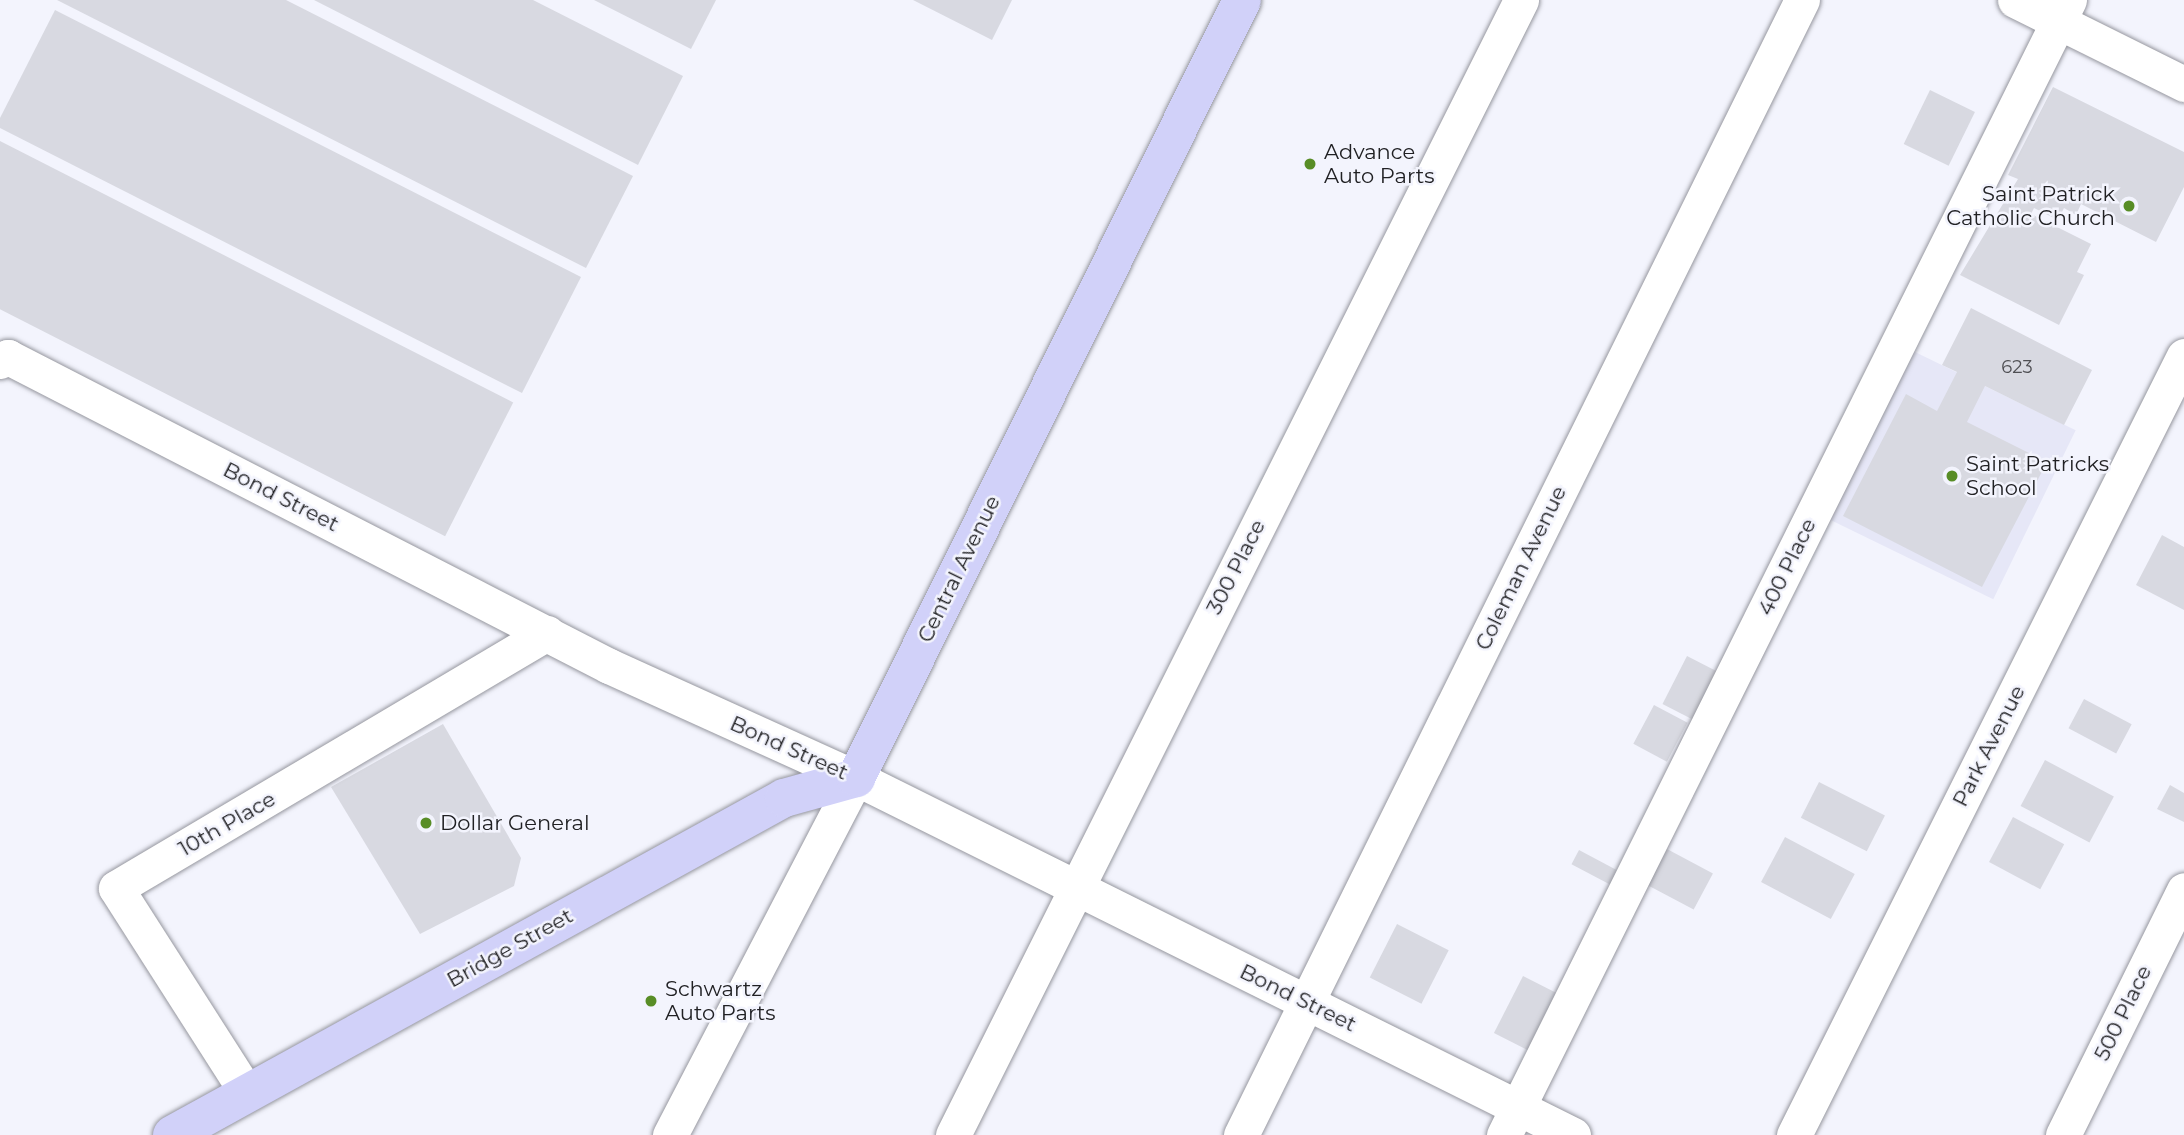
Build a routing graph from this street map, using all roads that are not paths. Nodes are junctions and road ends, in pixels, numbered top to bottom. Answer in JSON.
{"nodes":[{"id":1,"x":1242,"y":0,"type":"edge"},
{"id":2,"x":1521,"y":0,"type":"edge"},
{"id":3,"x":1802,"y":0,"type":"edge"},
{"id":4,"x":2015,"y":0,"type":"edge"},
{"id":5,"x":2064,"y":11,"type":"edge"},
{"id":6,"x":2184,"y":84,"type":"edge"},
{"id":7,"x":2184,"y":356,"type":"edge"},
{"id":8,"x":4,"y":359,"type":"edge"},
{"id":9,"x":547,"y":633,"type":"junction"},
{"id":10,"x":856,"y":778,"type":"junction"},
{"id":11,"x":1076,"y":888,"type":"junction"},
{"id":12,"x":2184,"y":890,"type":"edge"},
{"id":13,"x":1306,"y":1003,"type":"junction"},
{"id":14,"x":247,"y":1093,"type":"junction"},
{"id":15,"x":1511,"y":1121,"type":"edge"},
{"id":16,"x":172,"y":1135,"type":"edge"},
{"id":17,"x":670,"y":1135,"type":"edge"},
{"id":18,"x":953,"y":1135,"type":"edge"},
{"id":19,"x":1241,"y":1135,"type":"edge"},
{"id":20,"x":1573,"y":1135,"type":"edge"},
{"id":21,"x":1794,"y":1135,"type":"edge"},
{"id":22,"x":2063,"y":1135,"type":"edge"}],
"edges":[{"from":1,"to":10,"type":"main road","name":"Central Avenue"},
{"from":2,"to":11,"type":"street","name":"300 Place"},
{"from":3,"to":13,"type":"street","name":"Coleman Avenue"},
{"from":4,"to":5,"type":"street"},
{"from":5,"to":6,"type":"street"},
{"from":5,"to":15,"type":"street","name":"400 Place"},
{"from":7,"to":21,"type":"street","name":"Park Avenue"},
{"from":8,"to":9,"type":"street","name":"Bond Street"},
{"from":9,"to":10,"type":"street","name":"Bond Street"},
{"from":9,"to":14,"type":"street","name":"10th Place"},
{"from":10,"to":11,"type":"street","name":"Bond Street"},
{"from":10,"to":14,"type":"main road","name":"Bridge Street"},
{"from":10,"to":17,"type":"street","name":"Central Avenue"},
{"from":11,"to":13,"type":"street","name":"Bond Street"},
{"from":11,"to":18,"type":"street","name":"300 Place"},
{"from":12,"to":22,"type":"street","name":"500 Place"},
{"from":13,"to":15,"type":"street","name":"Bond Street"},
{"from":13,"to":19,"type":"street","name":"Coleman Avenue"},
{"from":14,"to":16,"type":"main road","name":"Bridge Street"},
{"from":15,"to":20,"type":"street","name":"Bond Street"}]}
